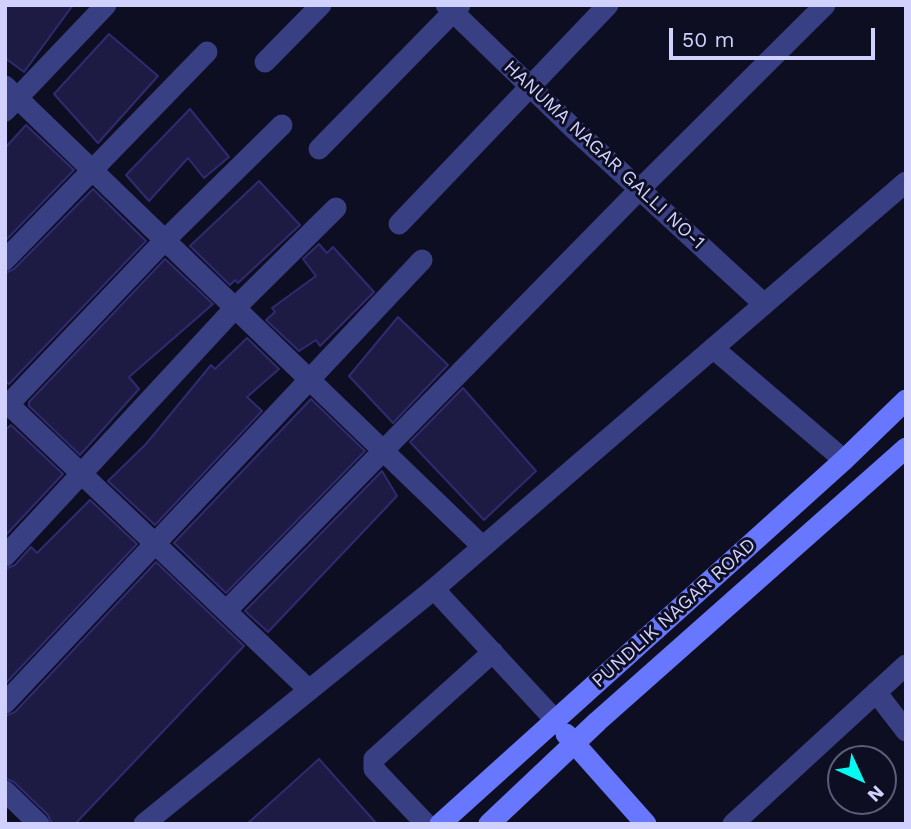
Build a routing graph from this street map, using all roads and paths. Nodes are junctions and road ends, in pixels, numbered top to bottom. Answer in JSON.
{"nodes":[{"id":1,"x":107,"y":5,"type":"edge"},
{"id":2,"x":321,"y":5,"type":"edge"},
{"id":3,"x":608,"y":5,"type":"edge"},
{"id":4,"x":825,"y":5,"type":"edge"},
{"id":5,"x":453,"y":8,"type":"edge"},
{"id":6,"x":207,"y":52,"type":"dead end"},
{"id":7,"x":265,"y":62,"type":"dead end"},
{"id":8,"x":531,"y":88,"type":"junction"},
{"id":9,"x":9,"y":98,"type":"edge"},
{"id":10,"x":282,"y":125,"type":"dead end"},
{"id":11,"x":319,"y":149,"type":"dead end"},
{"id":12,"x":91,"y":170,"type":"junction"},
{"id":13,"x":906,"y":182,"type":"edge"},
{"id":14,"x":639,"y":190,"type":"junction"},
{"id":15,"x":336,"y":208,"type":"dead end"},
{"id":16,"x":399,"y":224,"type":"dead end"},
{"id":17,"x":164,"y":241,"type":"junction"},
{"id":18,"x":5,"y":260,"type":"edge"},
{"id":19,"x":422,"y":260,"type":"dead end"},
{"id":20,"x":764,"y":304,"type":"junction"},
{"id":21,"x":234,"y":309,"type":"junction"},
{"id":22,"x":713,"y":348,"type":"junction"},
{"id":23,"x":309,"y":380,"type":"junction"},
{"id":24,"x":906,"y":400,"type":"edge"},
{"id":25,"x":6,"y":404,"type":"edge"},
{"id":26,"x":906,"y":448,"type":"edge"},
{"id":27,"x":383,"y":451,"type":"junction"},
{"id":28,"x":844,"y":460,"type":"junction"},
{"id":29,"x":81,"y":474,"type":"junction"},
{"id":30,"x":155,"y":544,"type":"junction"},
{"id":31,"x":482,"y":546,"type":"junction"},
{"id":32,"x":5,"y":556,"type":"edge"},
{"id":33,"x":434,"y":589,"type":"junction"},
{"id":34,"x":226,"y":611,"type":"junction"},
{"id":35,"x":493,"y":652,"type":"junction"},
{"id":36,"x":906,"y":664,"type":"edge"},
{"id":37,"x":308,"y":689,"type":"junction"},
{"id":38,"x":876,"y":692,"type":"junction"},
{"id":39,"x":5,"y":703,"type":"edge"},
{"id":40,"x":555,"y":720,"type":"junction"},
{"id":41,"x":906,"y":731,"type":"edge"},
{"id":42,"x":575,"y":743,"type":"junction"},
{"id":43,"x":5,"y":792,"type":"edge"},
{"id":44,"x":39,"y":824,"type":"edge"},
{"id":45,"x":144,"y":824,"type":"edge"},
{"id":46,"x":426,"y":824,"type":"edge"},
{"id":47,"x":440,"y":824,"type":"edge"},
{"id":48,"x":489,"y":824,"type":"edge"},
{"id":49,"x":646,"y":824,"type":"edge"},
{"id":50,"x":733,"y":824,"type":"edge"}],
"edges":[{"from":1,"to":9,"type":"street"},
{"from":2,"to":7,"type":"street"},
{"from":3,"to":8,"type":"street"},
{"from":4,"to":14,"type":"street"},
{"from":5,"to":8,"type":"street","name":"HANUMA NAGAR GALLI NO-1"},
{"from":5,"to":11,"type":"street"},
{"from":6,"to":12,"type":"street"},
{"from":8,"to":14,"type":"street","name":"HANUMA NAGAR GALLI NO-1"},
{"from":8,"to":16,"type":"street"},
{"from":9,"to":12,"type":"street"},
{"from":10,"to":17,"type":"street"},
{"from":12,"to":17,"type":"street"},
{"from":12,"to":18,"type":"street"},
{"from":13,"to":20,"type":"street"},
{"from":14,"to":20,"type":"street","name":"HANUMA NAGAR GALLI NO-1"},
{"from":14,"to":27,"type":"street"},
{"from":15,"to":21,"type":"street"},
{"from":17,"to":21,"type":"street"},
{"from":17,"to":25,"type":"street"},
{"from":19,"to":23,"type":"street"},
{"from":20,"to":22,"type":"street"},
{"from":21,"to":23,"type":"street"},
{"from":21,"to":29,"type":"street"},
{"from":22,"to":28,"type":"street"},
{"from":22,"to":31,"type":"street"},
{"from":23,"to":27,"type":"street"},
{"from":23,"to":30,"type":"street"},
{"from":24,"to":28,"type":"main road","name":"PUNDLIK NAGAR ROAD"},
{"from":25,"to":29,"type":"street"},
{"from":26,"to":42,"type":"main road","name":"PUNDLIK NAGAR ROAD"},
{"from":27,"to":31,"type":"street"},
{"from":27,"to":34,"type":"street"},
{"from":28,"to":40,"type":"main road","name":"PUNDLIK NAGAR ROAD"},
{"from":29,"to":30,"type":"street"},
{"from":29,"to":32,"type":"street"},
{"from":30,"to":34,"type":"street"},
{"from":30,"to":39,"type":"street"},
{"from":31,"to":33,"type":"street"},
{"from":33,"to":35,"type":"street"},
{"from":33,"to":37,"type":"street"},
{"from":34,"to":37,"type":"street"},
{"from":35,"to":40,"type":"street"},
{"from":35,"to":46,"type":"street"},
{"from":36,"to":38,"type":"street"},
{"from":37,"to":45,"type":"street"},
{"from":38,"to":41,"type":"street"},
{"from":38,"to":50,"type":"street"},
{"from":40,"to":42,"type":"main road"},
{"from":40,"to":47,"type":"main road","name":"PUNDLIK NAGAR ROAD"},
{"from":42,"to":48,"type":"main road","name":"PUNDLIK NAGAR ROAD"},
{"from":42,"to":49,"type":"main road"},
{"from":43,"to":44,"type":"street"}]}
